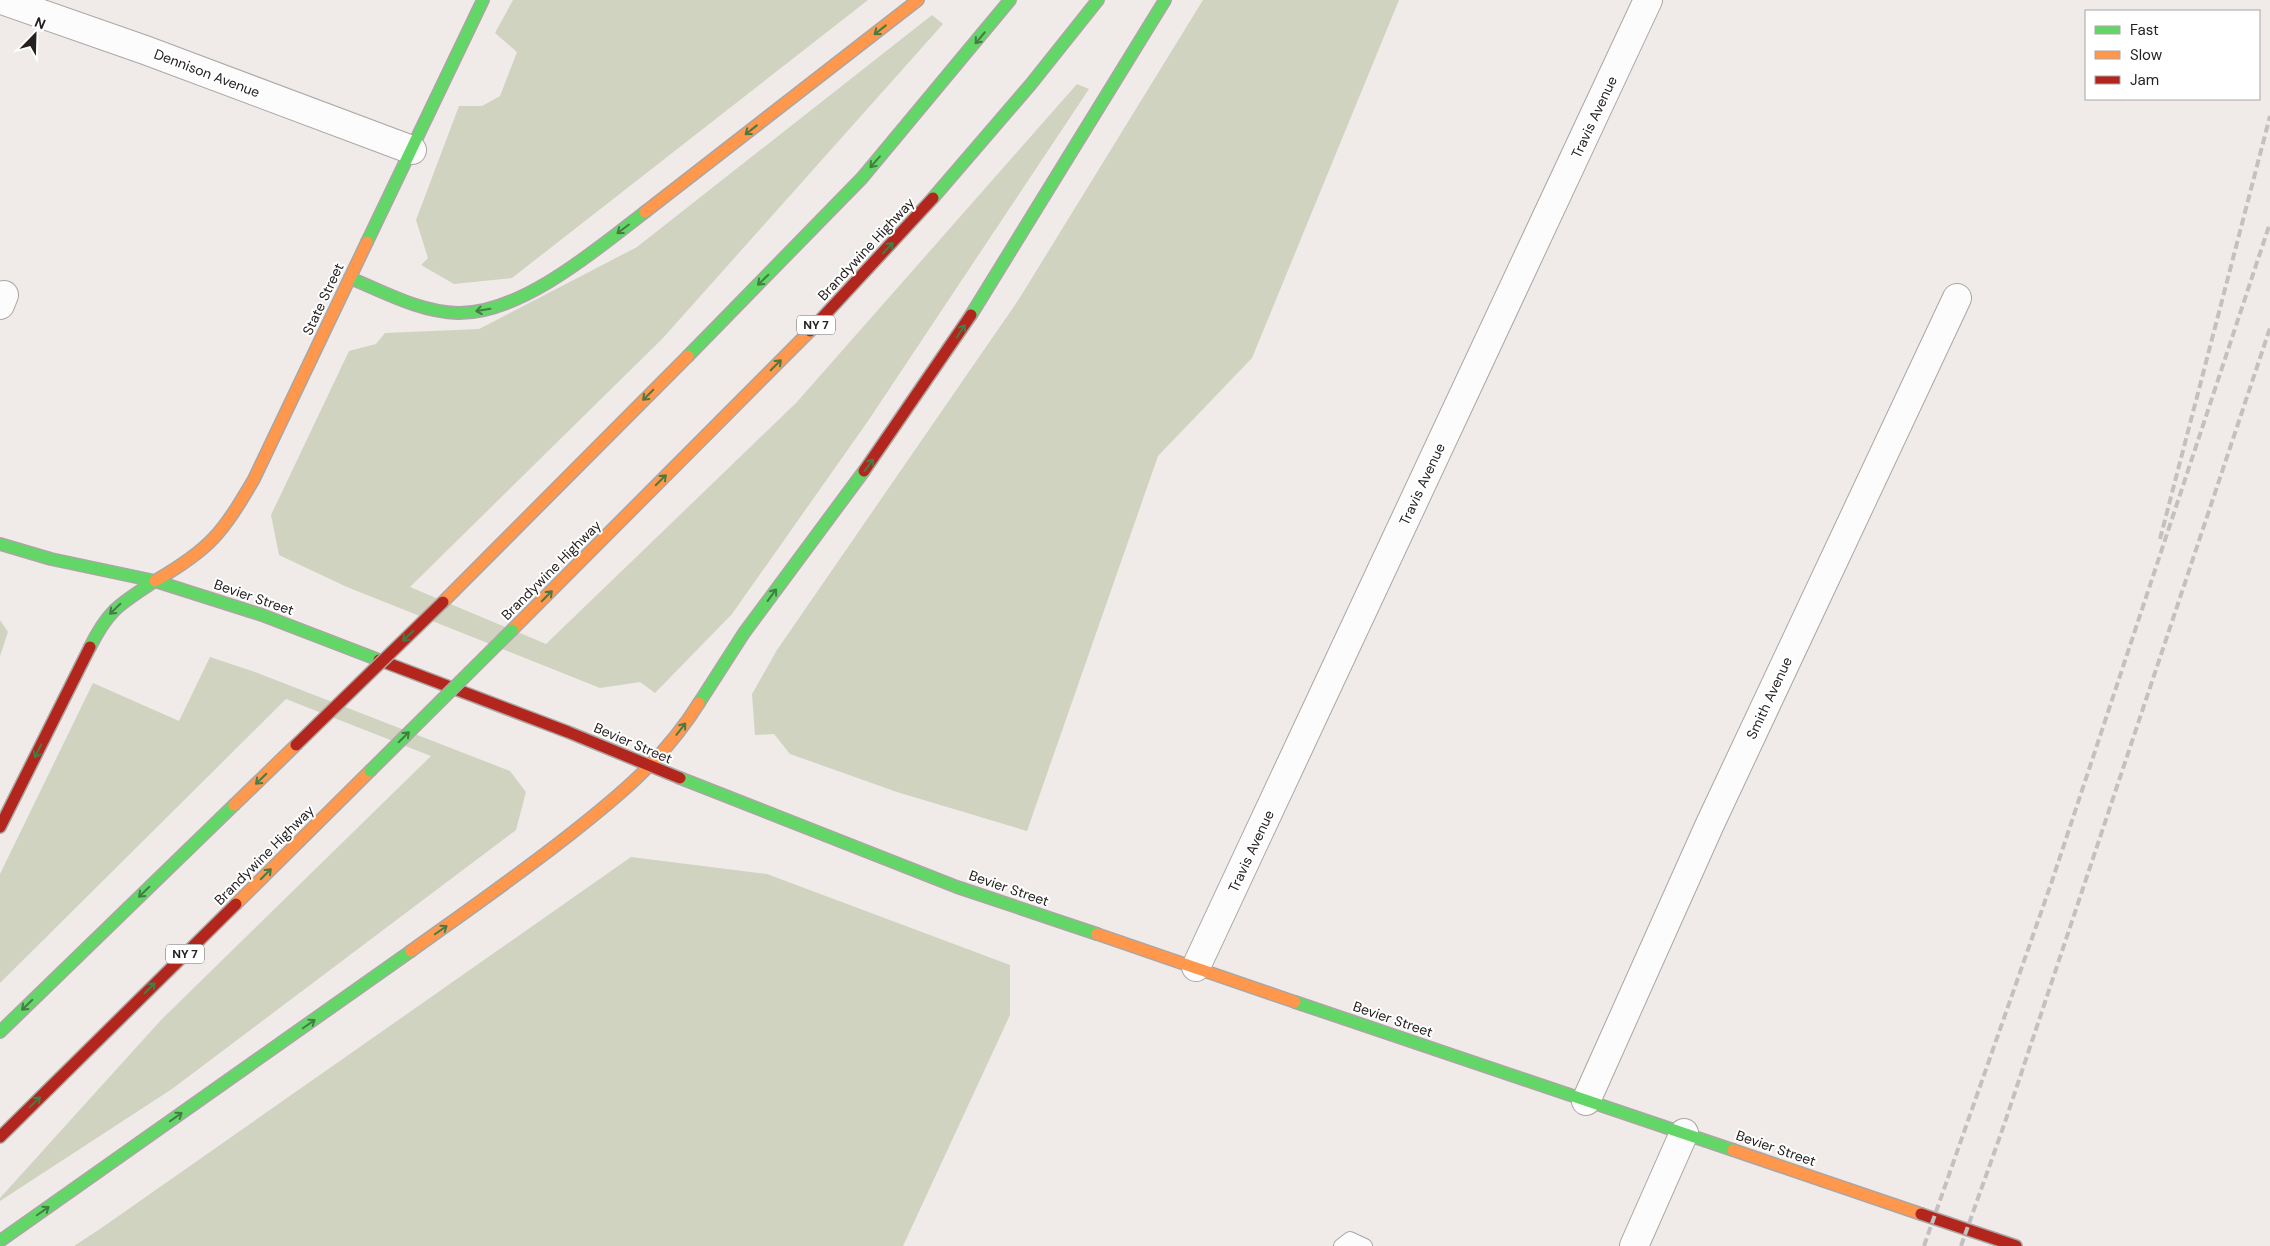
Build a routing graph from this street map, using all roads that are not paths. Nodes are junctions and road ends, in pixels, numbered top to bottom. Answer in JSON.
{"nodes":[{"id":1,"x":2,"y":0,"type":"edge"},
{"id":2,"x":483,"y":0,"type":"edge"},
{"id":3,"x":918,"y":0,"type":"edge"},
{"id":4,"x":1010,"y":0,"type":"edge"},
{"id":5,"x":1098,"y":0,"type":"edge"},
{"id":6,"x":1165,"y":0,"type":"edge"},
{"id":7,"x":1648,"y":0,"type":"edge"},
{"id":8,"x":412,"y":150,"type":"junction"},
{"id":9,"x":350,"y":278,"type":"junction"},
{"id":10,"x":1957,"y":298,"type":"dead end"},
{"id":11,"x":0,"y":544,"type":"edge"},
{"id":12,"x":155,"y":581,"type":"junction"},
{"id":13,"x":650,"y":767,"type":"junction"},
{"id":14,"x":0,"y":826,"type":"edge"},
{"id":15,"x":1196,"y":967,"type":"junction"},
{"id":16,"x":0,"y":1032,"type":"edge"},
{"id":17,"x":1586,"y":1101,"type":"junction"},
{"id":18,"x":1684,"y":1133,"type":"junction"},
{"id":19,"x":0,"y":1137,"type":"edge"},
{"id":20,"x":0,"y":1241,"type":"edge"},
{"id":21,"x":1341,"y":1246,"type":"edge"},
{"id":22,"x":1365,"y":1246,"type":"edge"},
{"id":23,"x":1634,"y":1246,"type":"edge"},
{"id":24,"x":2016,"y":1246,"type":"edge"}],
"edges":[{"from":1,"to":8,"type":"street","name":"Dennison Avenue"},
{"from":2,"to":8,"type":"main road","name":"State Street"},
{"from":3,"to":9,"type":"main road","one_way":true},
{"from":4,"to":16,"type":"main road","one_way":true,"bridge":true},
{"from":19,"to":5,"type":"main road","name":"Brandywine Highway","number":"NY 7","one_way":true,"bridge":true},
{"from":13,"to":6,"type":"main road","one_way":true},
{"from":7,"to":15,"type":"street","name":"Travis Avenue"},
{"from":8,"to":9,"type":"main road","name":"State Street"},
{"from":9,"to":12,"type":"main road","name":"State Street"},
{"from":10,"to":17,"type":"street","name":"Smith Avenue"},
{"from":11,"to":12,"type":"main road","name":"Bevier Street"},
{"from":12,"to":13,"type":"main road","name":"Bevier Street"},
{"from":12,"to":14,"type":"main road","name":"State Street","one_way":true},
{"from":13,"to":15,"type":"main road","name":"Bevier Street"},
{"from":20,"to":13,"type":"main road","one_way":true},
{"from":15,"to":17,"type":"main road","name":"Bevier Street"},
{"from":17,"to":18,"type":"main road","name":"Bevier Street"},
{"from":18,"to":23,"type":"street"},
{"from":18,"to":24,"type":"main road","name":"Bevier Street"},
{"from":21,"to":22,"type":"lane"}]}
